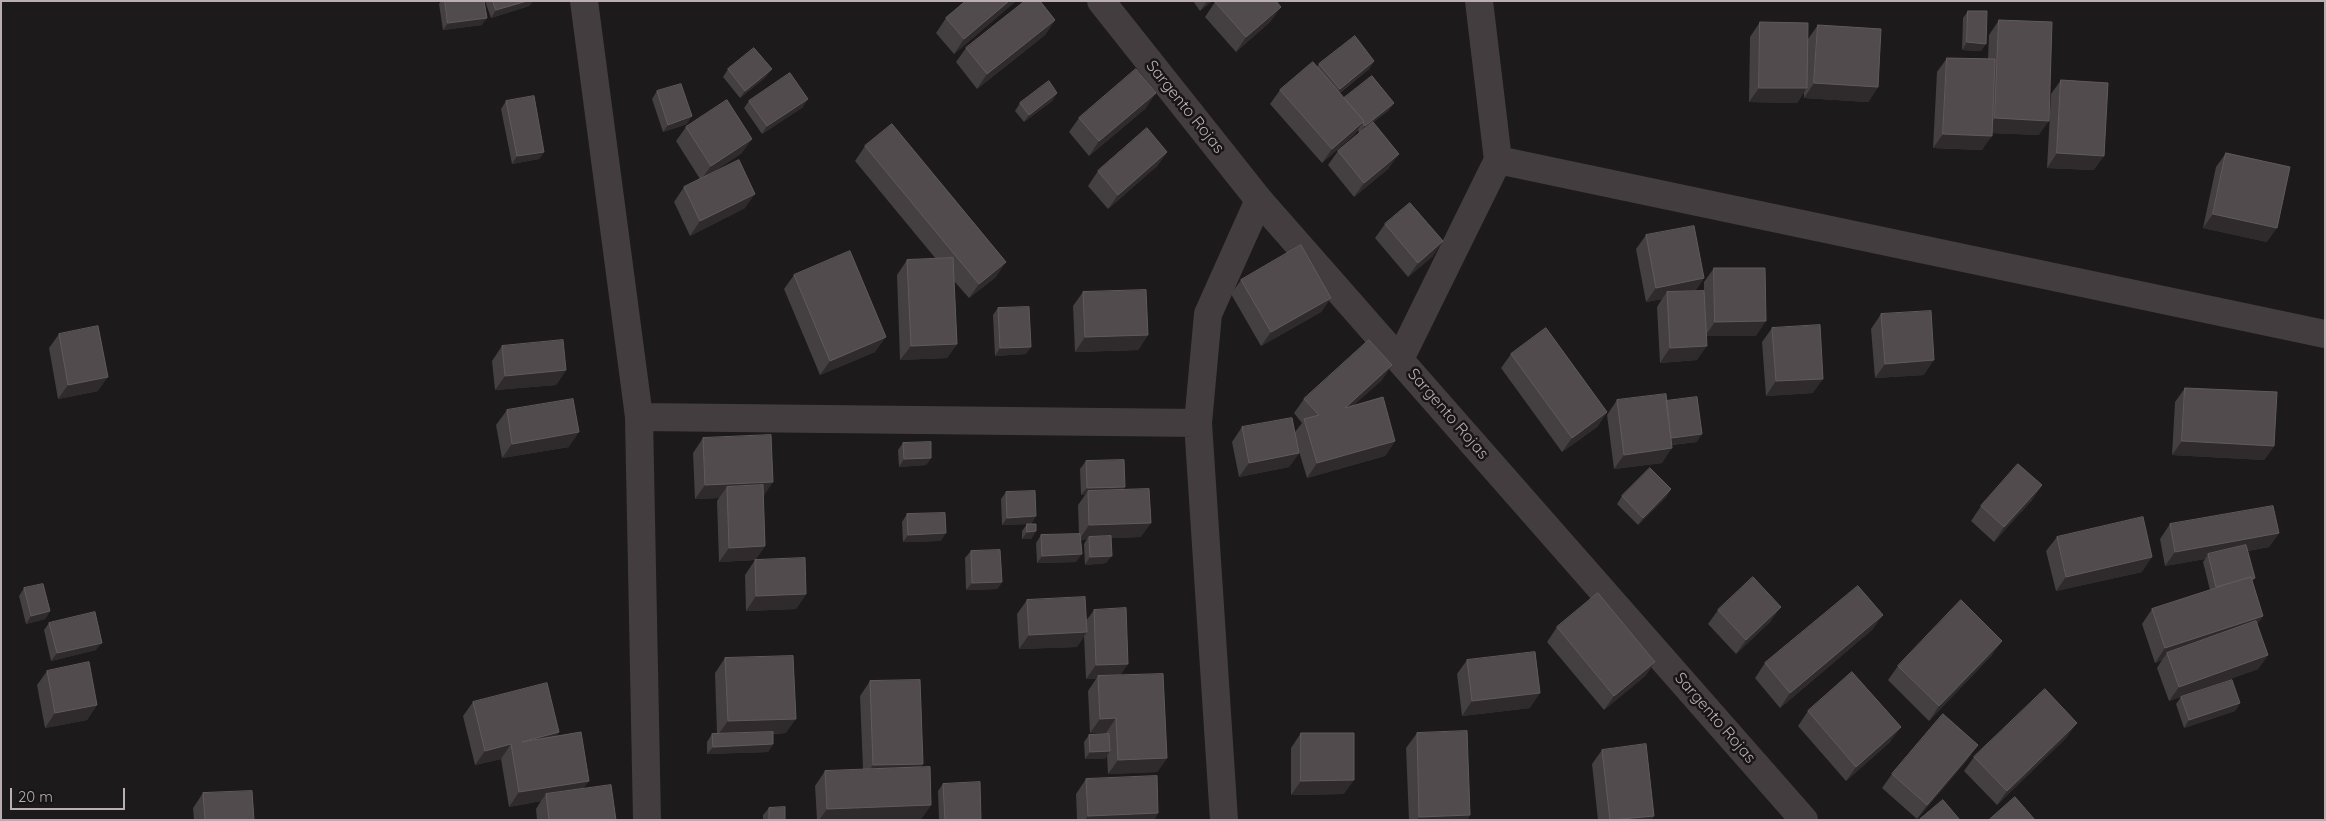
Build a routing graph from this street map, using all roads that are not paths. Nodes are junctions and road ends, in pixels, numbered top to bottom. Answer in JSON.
{"nodes":[{"id":1,"x":584,"y":1,"type":"edge"},
{"id":2,"x":1101,"y":1,"type":"edge"},
{"id":3,"x":1479,"y":1,"type":"edge"},
{"id":4,"x":1498,"y":160,"type":"junction"},
{"id":5,"x":1259,"y":200,"type":"junction"},
{"id":6,"x":2325,"y":334,"type":"edge"},
{"id":7,"x":1400,"y":359,"type":"junction"},
{"id":8,"x":639,"y":417,"type":"junction"},
{"id":9,"x":1198,"y":422,"type":"junction"},
{"id":10,"x":647,"y":820,"type":"edge"},
{"id":11,"x":1224,"y":820,"type":"edge"},
{"id":12,"x":1804,"y":820,"type":"edge"}],
"edges":[{"from":1,"to":8,"type":"street"},
{"from":2,"to":5,"type":"street","name":"Sargento Rojas"},
{"from":3,"to":4,"type":"street"},
{"from":4,"to":6,"type":"street"},
{"from":4,"to":7,"type":"street"},
{"from":5,"to":7,"type":"street","name":"Sargento Rojas"},
{"from":5,"to":9,"type":"street"},
{"from":7,"to":12,"type":"street","name":"Sargento Rojas"},
{"from":8,"to":9,"type":"street"},
{"from":8,"to":10,"type":"street"},
{"from":9,"to":11,"type":"street"}]}
